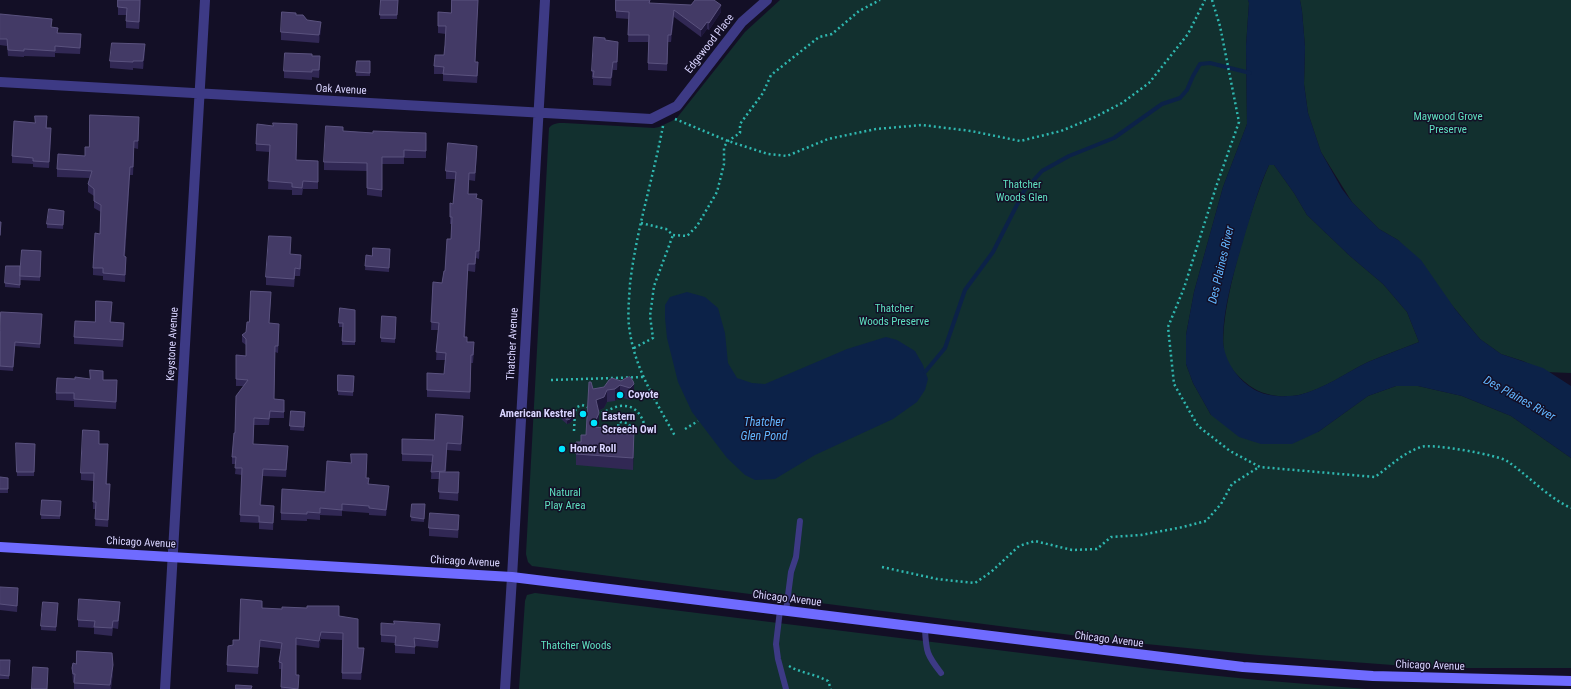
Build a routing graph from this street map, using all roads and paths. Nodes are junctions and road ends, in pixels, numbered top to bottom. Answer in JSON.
{"nodes":[{"id":1,"x":205,"y":0,"type":"edge"},
{"id":2,"x":545,"y":0,"type":"edge"},
{"id":3,"x":766,"y":0,"type":"edge"},
{"id":4,"x":880,"y":0,"type":"edge"},
{"id":5,"x":1205,"y":0,"type":"edge"},
{"id":6,"x":1212,"y":0,"type":"edge"},
{"id":7,"x":0,"y":82,"type":"edge"},
{"id":8,"x":200,"y":94,"type":"junction"},
{"id":9,"x":677,"y":106,"type":"joint"},
{"id":10,"x":538,"y":113,"type":"junction"},
{"id":11,"x":661,"y":114,"type":"junction"},
{"id":12,"x":663,"y":125,"type":"dead end"},
{"id":13,"x":728,"y":141,"type":"junction"},
{"id":14,"x":641,"y":223,"type":"junction"},
{"id":15,"x":673,"y":235,"type":"junction"},
{"id":16,"x":634,"y":348,"type":"junction"},
{"id":17,"x":644,"y":377,"type":"junction"},
{"id":18,"x":551,"y":380,"type":"dead end"},
{"id":19,"x":698,"y":421,"type":"dead end"},
{"id":20,"x":685,"y":429,"type":"dead end"},
{"id":21,"x":574,"y":431,"type":"dead end"},
{"id":22,"x":617,"y":433,"type":"edge"},
{"id":23,"x":630,"y":434,"type":"edge"},
{"id":24,"x":646,"y":435,"type":"dead end"},
{"id":25,"x":675,"y":436,"type":"dead end"},
{"id":26,"x":1260,"y":467,"type":"junction"},
{"id":27,"x":1571,"y":508,"type":"edge"},
{"id":28,"x":800,"y":521,"type":"dead end"},
{"id":29,"x":0,"y":547,"type":"edge"},
{"id":30,"x":173,"y":557,"type":"junction"},
{"id":31,"x":882,"y":567,"type":"dead end"},
{"id":32,"x":512,"y":577,"type":"junction"},
{"id":33,"x":783,"y":611,"type":"junction"},
{"id":34,"x":925,"y":629,"type":"junction"},
{"id":35,"x":790,"y":667,"type":"dead end"},
{"id":36,"x":941,"y":673,"type":"dead end"},
{"id":37,"x":1571,"y":681,"type":"edge"},
{"id":38,"x":165,"y":689,"type":"edge"},
{"id":39,"x":505,"y":689,"type":"edge"},
{"id":40,"x":786,"y":689,"type":"edge"},
{"id":41,"x":831,"y":689,"type":"edge"}],
"edges":[{"from":1,"to":8,"type":"street","name":"Keystone Avenue"},
{"from":2,"to":10,"type":"street","name":"Thatcher Avenue"},
{"from":3,"to":9,"type":"street","name":"Edgewood Place"},
{"from":4,"to":13,"type":"path"},
{"from":5,"to":13,"type":"path"},
{"from":6,"to":26,"type":"path"},
{"from":7,"to":8,"type":"street","name":"Oak Avenue"},
{"from":8,"to":10,"type":"street","name":"Oak Avenue"},
{"from":8,"to":30,"type":"street","name":"Keystone Avenue"},
{"from":9,"to":11,"type":"street","name":"Oak Avenue"},
{"from":10,"to":11,"type":"street","name":"Oak Avenue"},
{"from":10,"to":32,"type":"street","name":"Thatcher Avenue"},
{"from":11,"to":13,"type":"path"},
{"from":12,"to":14,"type":"path"},
{"from":13,"to":15,"type":"path"},
{"from":14,"to":15,"type":"path"},
{"from":14,"to":16,"type":"path"},
{"from":15,"to":16,"type":"path"},
{"from":16,"to":17,"type":"path"},
{"from":17,"to":18,"type":"path"},
{"from":17,"to":25,"type":"path"},
{"from":19,"to":20,"type":"path"},
{"from":21,"to":24,"type":"path"},
{"from":22,"to":23,"type":"path"},
{"from":26,"to":27,"type":"path"},
{"from":26,"to":31,"type":"path"},
{"from":28,"to":33,"type":"lane"},
{"from":29,"to":30,"type":"main road","name":"Chicago Avenue"},
{"from":30,"to":32,"type":"main road","name":"Chicago Avenue"},
{"from":30,"to":38,"type":"street","name":"Keystone Avenue"},
{"from":32,"to":33,"type":"main road","name":"Chicago Avenue"},
{"from":32,"to":39,"type":"street","name":"Thatcher Avenue"},
{"from":33,"to":34,"type":"main road","name":"Chicago Avenue"},
{"from":33,"to":40,"type":"lane"},
{"from":34,"to":36,"type":"lane"},
{"from":34,"to":37,"type":"main road","name":"Chicago Avenue"},
{"from":35,"to":41,"type":"path"}]}
